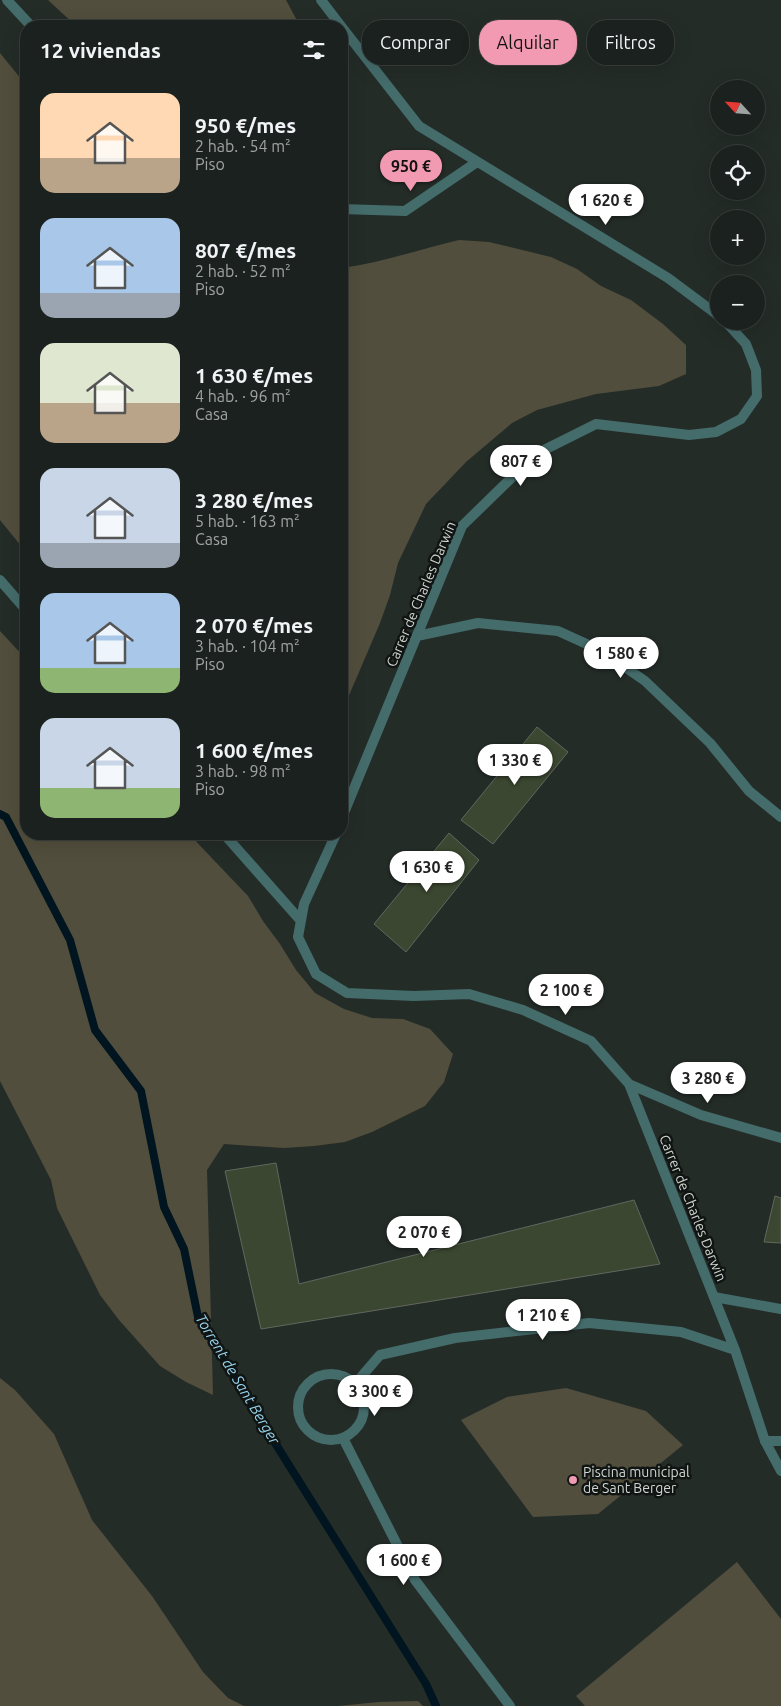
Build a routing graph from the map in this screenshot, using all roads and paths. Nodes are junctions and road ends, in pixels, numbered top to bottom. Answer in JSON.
{"nodes":[{"id":1,"x":7,"y":0,"type":"edge"},
{"id":2,"x":321,"y":0,"type":"edge"},
{"id":3,"x":25,"y":20,"type":"edge"},
{"id":4,"x":336,"y":20,"type":"edge"},
{"id":5,"x":348,"y":35,"type":"edge"},
{"id":6,"x":477,"y":162,"type":"junction"},
{"id":7,"x":348,"y":210,"type":"edge"},
{"id":8,"x":710,"y":309,"type":"edge"},
{"id":9,"x":733,"y":330,"type":"edge"},
{"id":10,"x":0,"y":580,"type":"edge"},
{"id":11,"x":20,"y":603,"type":"edge"},
{"id":12,"x":417,"y":636,"type":"junction"},
{"id":13,"x":348,"y":803,"type":"edge"},
{"id":14,"x":781,"y":817,"type":"edge"},
{"id":15,"x":229,"y":840,"type":"edge"},
{"id":16,"x":333,"y":840,"type":"edge"},
{"id":17,"x":301,"y":921,"type":"junction"},
{"id":18,"x":629,"y":1084,"type":"junction"},
{"id":19,"x":781,"y":1138,"type":"edge"},
{"id":20,"x":714,"y":1297,"type":"junction"},
{"id":21,"x":781,"y":1309,"type":"edge"},
{"id":22,"x":735,"y":1350,"type":"junction"},
{"id":23,"x":355,"y":1384,"type":"junction"},
{"id":24,"x":343,"y":1438,"type":"junction"},
{"id":25,"x":765,"y":1441,"type":"junction"},
{"id":26,"x":781,"y":1441,"type":"edge"},
{"id":27,"x":781,"y":1471,"type":"edge"},
{"id":28,"x":510,"y":1706,"type":"edge"}],
"edges":[{"from":1,"to":3,"type":"street"},
{"from":2,"to":4,"type":"street"},
{"from":5,"to":6,"type":"street"},
{"from":6,"to":7,"type":"street"},
{"from":6,"to":8,"type":"street"},
{"from":9,"to":12,"type":"street","name":"Carrer de Charles Darwin"},
{"from":10,"to":11,"type":"street"},
{"from":12,"to":13,"type":"street","name":"Carrer de Charles Darwin"},
{"from":12,"to":14,"type":"street"},
{"from":15,"to":17,"type":"street"},
{"from":16,"to":17,"type":"street","name":"Carrer de Charles Darwin"},
{"from":17,"to":18,"type":"street","name":"Carrer de Charles Darwin"},
{"from":18,"to":19,"type":"street"},
{"from":18,"to":20,"type":"street","name":"Carrer de Charles Darwin"},
{"from":20,"to":21,"type":"street"},
{"from":20,"to":22,"type":"street","name":"Carrer de Charles Darwin"},
{"from":22,"to":23,"type":"street"},
{"from":22,"to":25,"type":"street","name":"Carrer de Charles Darwin"},
{"from":23,"to":24,"type":"street"},
{"from":23,"to":24,"type":"street"},
{"from":24,"to":28,"type":"street"},
{"from":25,"to":26,"type":"street"},
{"from":25,"to":27,"type":"street","name":"Carrer de Charles Darwin"}]}
